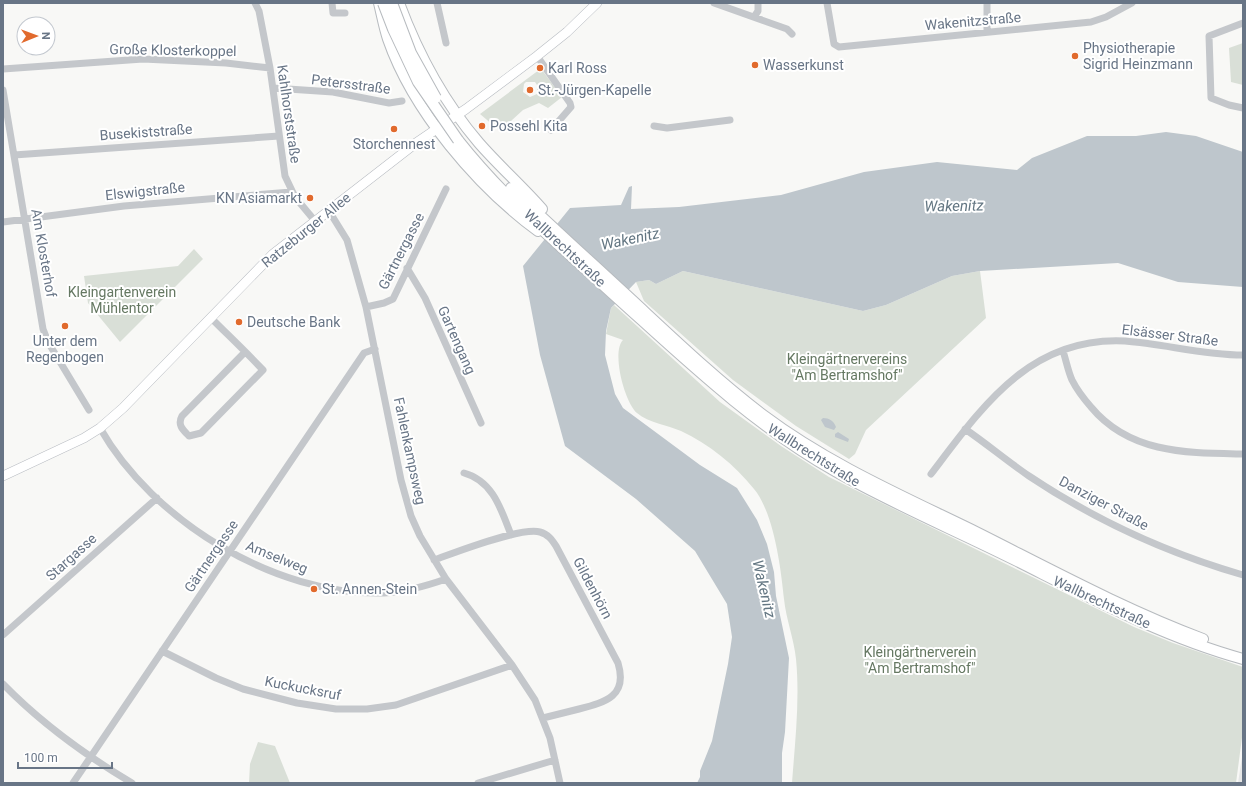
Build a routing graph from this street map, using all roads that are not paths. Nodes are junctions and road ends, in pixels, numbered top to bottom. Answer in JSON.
{"nodes":[{"id":1,"x":255,"y":3,"type":"edge"},
{"id":2,"x":332,"y":3,"type":"edge"},
{"id":3,"x":379,"y":3,"type":"edge"},
{"id":4,"x":383,"y":3,"type":"edge"},
{"id":5,"x":392,"y":3,"type":"edge"},
{"id":6,"x":399,"y":3,"type":"edge"},
{"id":7,"x":437,"y":3,"type":"edge"},
{"id":8,"x":597,"y":3,"type":"edge"},
{"id":9,"x":714,"y":3,"type":"edge"},
{"id":10,"x":758,"y":3,"type":"edge"},
{"id":11,"x":827,"y":3,"type":"edge"},
{"id":12,"x":987,"y":3,"type":"edge"},
{"id":13,"x":1132,"y":3,"type":"edge"},
{"id":14,"x":345,"y":13,"type":"dead end"},
{"id":15,"x":754,"y":17,"type":"junction"},
{"id":16,"x":1243,"y":22,"type":"edge"},
{"id":17,"x":987,"y":32,"type":"junction"},
{"id":18,"x":792,"y":34,"type":"dead end"},
{"id":19,"x":446,"y":43,"type":"dead end"},
{"id":20,"x":537,"y":56,"type":"junction"},
{"id":21,"x":270,"y":68,"type":"junction"},
{"id":22,"x":3,"y":69,"type":"edge"},
{"id":23,"x":273,"y":88,"type":"junction"},
{"id":24,"x":3,"y":90,"type":"edge"},
{"id":25,"x":402,"y":101,"type":"dead end"},
{"id":26,"x":1243,"y":108,"type":"edge"},
{"id":27,"x":458,"y":115,"type":"junction"},
{"id":28,"x":730,"y":120,"type":"dead end"},
{"id":29,"x":654,"y":126,"type":"dead end"},
{"id":30,"x":437,"y":129,"type":"junction"},
{"id":31,"x":550,"y":130,"type":"dead end"},
{"id":32,"x":463,"y":135,"type":"junction"},
{"id":33,"x":279,"y":136,"type":"junction"},
{"id":34,"x":14,"y":155,"type":"junction"},
{"id":35,"x":446,"y":189,"type":"dead end"},
{"id":36,"x":291,"y":192,"type":"junction"},
{"id":37,"x":329,"y":211,"type":"junction"},
{"id":38,"x":24,"y":218,"type":"junction"},
{"id":39,"x":3,"y":222,"type":"edge"},
{"id":40,"x":315,"y":222,"type":"junction"},
{"id":41,"x":572,"y":250,"type":"junction"},
{"id":42,"x":407,"y":268,"type":"junction"},
{"id":43,"x":366,"y":307,"type":"junction"},
{"id":44,"x":210,"y":317,"type":"junction"},
{"id":45,"x":661,"y":332,"type":"junction"},
{"id":46,"x":375,"y":349,"type":"junction"},
{"id":47,"x":1063,"y":351,"type":"junction"},
{"id":48,"x":245,"y":352,"type":"junction"},
{"id":49,"x":1243,"y":355,"type":"edge"},
{"id":50,"x":89,"y":410,"type":"dead end"},
{"id":51,"x":481,"y":423,"type":"dead end"},
{"id":52,"x":100,"y":428,"type":"junction"},
{"id":53,"x":966,"y":429,"type":"junction"},
{"id":54,"x":1243,"y":454,"type":"edge"},
{"id":55,"x":464,"y":473,"type":"dead end"},
{"id":56,"x":931,"y":474,"type":"dead end"},
{"id":57,"x":3,"y":476,"type":"edge"},
{"id":58,"x":157,"y":498,"type":"junction"},
{"id":59,"x":510,"y":535,"type":"junction"},
{"id":60,"x":230,"y":551,"type":"junction"},
{"id":61,"x":434,"y":560,"type":"junction"},
{"id":62,"x":1243,"y":575,"type":"edge"},
{"id":63,"x":446,"y":579,"type":"junction"},
{"id":64,"x":3,"y":635,"type":"edge"},
{"id":65,"x":162,"y":651,"type":"junction"},
{"id":66,"x":1243,"y":652,"type":"edge"},
{"id":67,"x":1243,"y":659,"type":"edge"},
{"id":68,"x":512,"y":665,"type":"junction"},
{"id":69,"x":3,"y":684,"type":"edge"},
{"id":70,"x":543,"y":718,"type":"junction"},
{"id":71,"x":90,"y":758,"type":"junction"},
{"id":72,"x":555,"y":760,"type":"junction"},
{"id":73,"x":482,"y":782,"type":"edge"},
{"id":74,"x":73,"y":783,"type":"edge"},
{"id":75,"x":132,"y":783,"type":"edge"},
{"id":76,"x":560,"y":783,"type":"edge"}],
"edges":[{"from":1,"to":21,"type":"street","name":"Kahlhorststraße"},
{"from":2,"to":14,"type":"street"},
{"from":3,"to":30,"type":"main road"},
{"from":4,"to":32,"type":"main road","bridge":true},
{"from":5,"to":32,"type":"main road","bridge":true},
{"from":6,"to":27,"type":"main road"},
{"from":7,"to":19,"type":"street"},
{"from":8,"to":20,"type":"main road","name":"Ratzeburger Allee"},
{"from":9,"to":15,"type":"street"},
{"from":10,"to":15,"type":"street"},
{"from":11,"to":17,"type":"street","name":"Wakenitzstraße"},
{"from":12,"to":17,"type":"street"},
{"from":13,"to":17,"type":"street","name":"Wakenitzstraße"},
{"from":15,"to":18,"type":"street"},
{"from":16,"to":26,"type":"street"},
{"from":20,"to":27,"type":"main road","name":"Ratzeburger Allee"},
{"from":20,"to":31,"type":"street"},
{"from":21,"to":22,"type":"street","name":"Große Klosterkoppel"},
{"from":21,"to":23,"type":"street","name":"Kahlhorststraße"},
{"from":23,"to":25,"type":"street","name":"Petersstraße"},
{"from":23,"to":33,"type":"street","name":"Kahlhorststraße"},
{"from":24,"to":34,"type":"street","name":"Am Klosterhof"},
{"from":27,"to":30,"type":"main road","name":"Ratzeburger Allee"},
{"from":27,"to":32,"type":"main road"},
{"from":28,"to":29,"type":"street"},
{"from":30,"to":37,"type":"main road","name":"Ratzeburger Allee"},
{"from":30,"to":41,"type":"main road"},
{"from":32,"to":41,"type":"main road","name":"Wallbrechtstraße"},
{"from":33,"to":34,"type":"street","name":"Busekiststraße"},
{"from":33,"to":36,"type":"street","name":"Kahlhorststraße"},
{"from":34,"to":38,"type":"street","name":"Am Klosterhof"},
{"from":35,"to":42,"type":"street","name":"Gärtnergasse"},
{"from":36,"to":38,"type":"street","name":"Elswigstraße"},
{"from":36,"to":40,"type":"street","name":"Kahlhorststraße"},
{"from":37,"to":40,"type":"main road","name":"Ratzeburger Allee"},
{"from":37,"to":43,"type":"street","name":"Fahlenkampsweg"},
{"from":38,"to":39,"type":"street","name":"Elswigstraße"},
{"from":38,"to":50,"type":"street","name":"Am Klosterhof"},
{"from":40,"to":44,"type":"main road","name":"Ratzeburger Allee"},
{"from":41,"to":45,"type":"main road","name":"Wallbrechtstraße"},
{"from":42,"to":43,"type":"street","name":"Gärtnergasse"},
{"from":42,"to":51,"type":"street","name":"Gartengang"},
{"from":43,"to":46,"type":"street","name":"Fahlenkampsweg"},
{"from":44,"to":48,"type":"street"},
{"from":44,"to":52,"type":"main road","name":"Ratzeburger Allee"},
{"from":45,"to":66,"type":"main road","name":"Wallbrechtstraße"},
{"from":45,"to":67,"type":"main road","name":"Wallbrechtstraße"},
{"from":46,"to":60,"type":"street","name":"Gärtnergasse"},
{"from":46,"to":61,"type":"street","name":"Fahlenkampsweg"},
{"from":47,"to":49,"type":"street","name":"Elsässer Straße"},
{"from":47,"to":53,"type":"street","name":"Elsässer Straße"},
{"from":47,"to":54,"type":"street"},
{"from":48,"to":48,"type":"street"},
{"from":52,"to":57,"type":"main road","name":"Ratzeburger Allee"},
{"from":52,"to":58,"type":"street","name":"Amselweg"},
{"from":53,"to":56,"type":"street","name":"Elsässer Straße"},
{"from":53,"to":62,"type":"street","name":"Danziger Straße"},
{"from":55,"to":59,"type":"street"},
{"from":58,"to":60,"type":"street","name":"Amselweg"},
{"from":58,"to":64,"type":"street","name":"Stargasse"},
{"from":59,"to":61,"type":"street","name":"Gildenhörn"},
{"from":59,"to":70,"type":"street","name":"Gildenhörn"},
{"from":60,"to":63,"type":"street","name":"Amselweg"},
{"from":60,"to":65,"type":"street","name":"Gärtnergasse"},
{"from":61,"to":63,"type":"street","name":"Fahlenkampsweg"},
{"from":63,"to":68,"type":"street","name":"Fahlenkampsweg"},
{"from":65,"to":68,"type":"street","name":"Kuckucksruf"},
{"from":65,"to":71,"type":"street","name":"Gärtnergasse"},
{"from":68,"to":70,"type":"street","name":"Fahlenkampsweg"},
{"from":69,"to":71,"type":"street"},
{"from":70,"to":72,"type":"street","name":"Fahlenkampsweg"},
{"from":71,"to":74,"type":"street","name":"Gärtnergasse"},
{"from":71,"to":75,"type":"street"},
{"from":72,"to":73,"type":"street"},
{"from":72,"to":76,"type":"street","name":"Fahlenkampsweg"}]}
